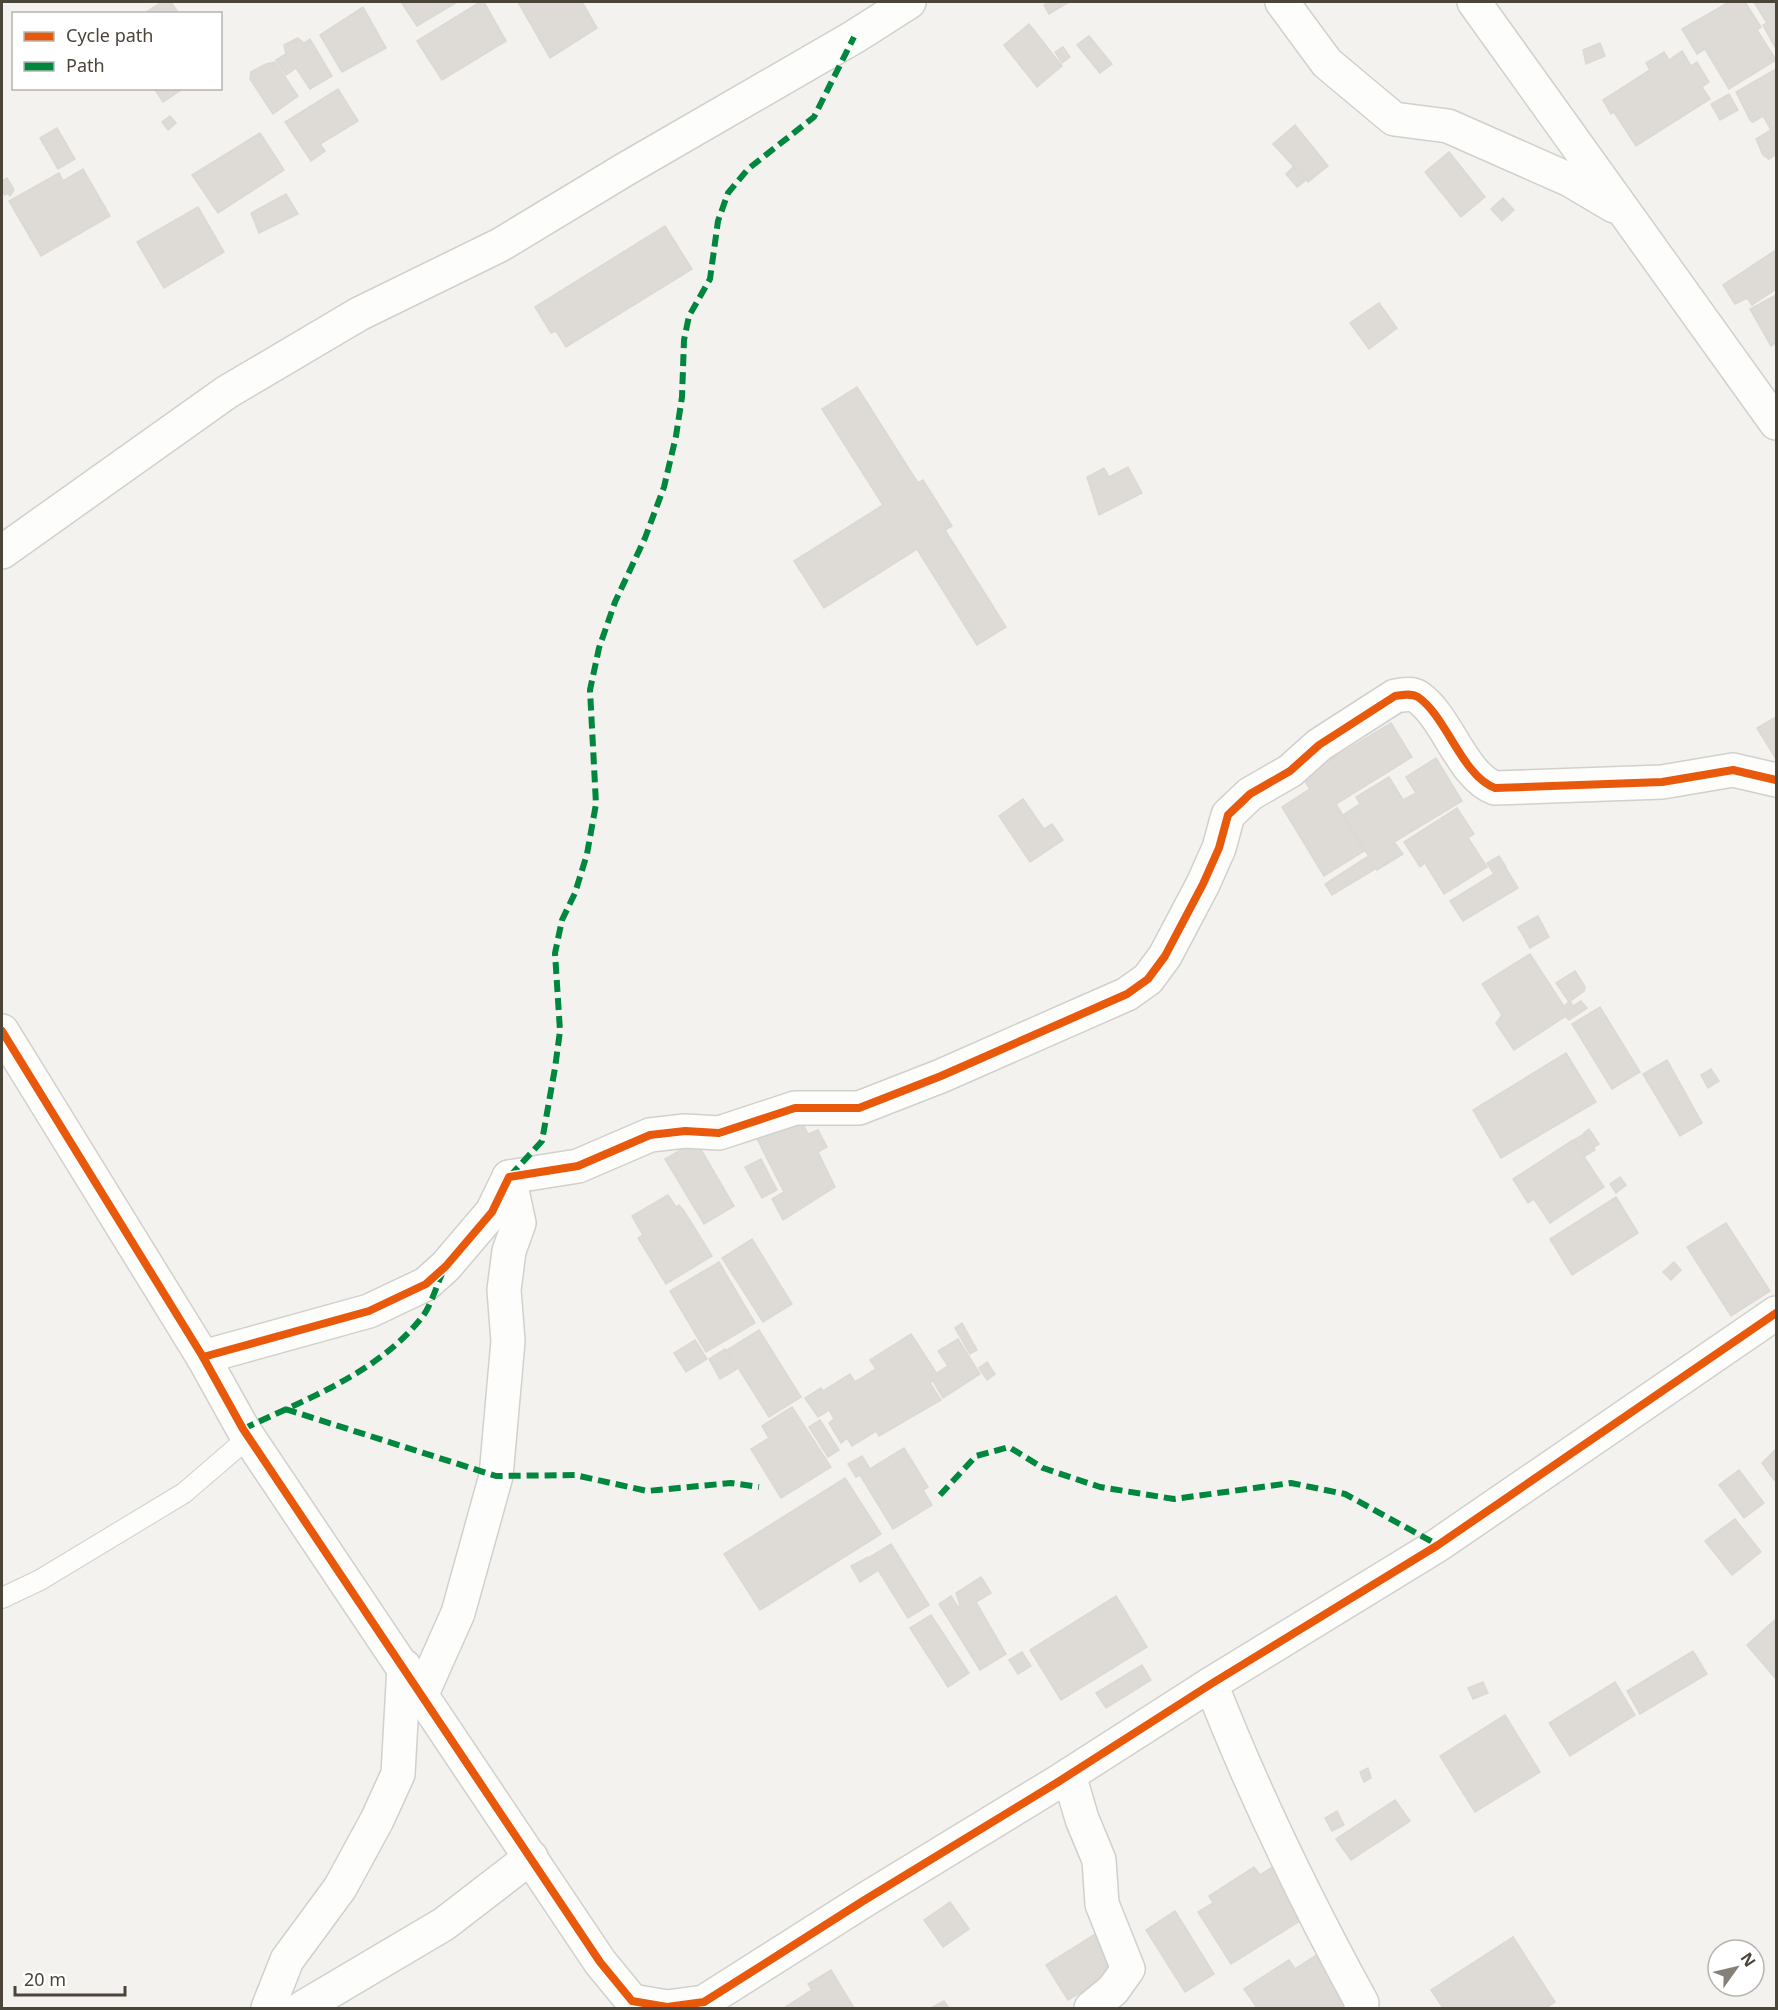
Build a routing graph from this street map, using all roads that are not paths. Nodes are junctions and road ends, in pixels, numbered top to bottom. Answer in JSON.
{"nodes":[{"id":1,"x":909,"y":2,"type":"edge"},
{"id":2,"x":1282,"y":2,"type":"edge"},
{"id":3,"x":1474,"y":2,"type":"edge"},
{"id":4,"x":1626,"y":213,"type":"junction"},
{"id":5,"x":1776,"y":423,"type":"edge"},
{"id":6,"x":2,"y":552,"type":"edge"},
{"id":7,"x":1776,"y":780,"type":"edge"},
{"id":8,"x":2,"y":1032,"type":"edge"},
{"id":9,"x":509,"y":1177,"type":"junction"},
{"id":10,"x":1776,"y":1313,"type":"edge"},
{"id":11,"x":203,"y":1357,"type":"junction"},
{"id":12,"x":249,"y":1437,"type":"junction"},
{"id":13,"x":2,"y":1598,"type":"edge"},
{"id":14,"x":404,"y":1666,"type":"junction"},
{"id":15,"x":1211,"y":1684,"type":"junction"},
{"id":16,"x":421,"y":1696,"type":"junction"},
{"id":17,"x":1069,"y":1775,"type":"junction"},
{"id":18,"x":531,"y":1857,"type":"junction"},
{"id":19,"x":634,"y":2005,"type":"edge"},
{"id":20,"x":268,"y":2008,"type":"edge"},
{"id":21,"x":302,"y":2008,"type":"edge"},
{"id":22,"x":1091,"y":2008,"type":"edge"},
{"id":23,"x":1361,"y":2008,"type":"edge"}],
"edges":[{"from":1,"to":6,"type":"street"},
{"from":2,"to":4,"type":"street"},
{"from":3,"to":4,"type":"street"},
{"from":4,"to":5,"type":"street"},
{"from":7,"to":9,"type":"street"},
{"from":8,"to":11,"type":"street"},
{"from":9,"to":11,"type":"street"},
{"from":9,"to":16,"type":"street"},
{"from":10,"to":15,"type":"street"},
{"from":11,"to":12,"type":"street"},
{"from":12,"to":13,"type":"lane"},
{"from":12,"to":14,"type":"street"},
{"from":14,"to":16,"type":"street"},
{"from":14,"to":20,"type":"street"},
{"from":15,"to":17,"type":"street"},
{"from":15,"to":23,"type":"street"},
{"from":16,"to":18,"type":"street"},
{"from":17,"to":19,"type":"street"},
{"from":17,"to":22,"type":"street"},
{"from":18,"to":19,"type":"street"},
{"from":18,"to":21,"type":"street"}]}
